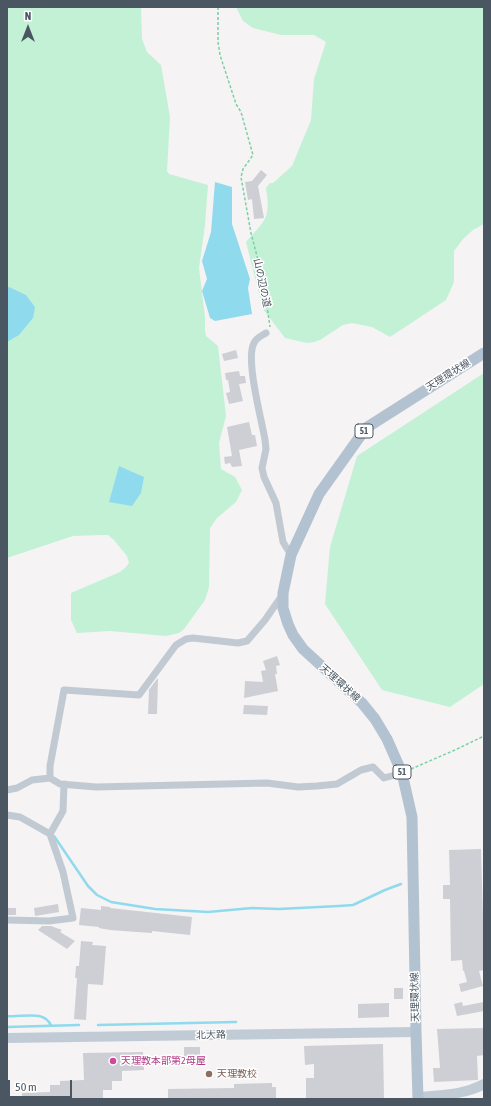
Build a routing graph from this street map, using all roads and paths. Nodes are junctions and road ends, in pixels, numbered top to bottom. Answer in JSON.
{"nodes":[{"id":1,"x":218,"y":7,"type":"edge"},
{"id":2,"x":266,"y":333,"type":"joint"},
{"id":3,"x":484,"y":353,"type":"edge"},
{"id":4,"x":292,"y":555,"type":"junction"},
{"id":5,"x":283,"y":593,"type":"junction"},
{"id":6,"x":484,"y":736,"type":"edge"},
{"id":7,"x":402,"y":773,"type":"junction"},
{"id":8,"x":50,"y":778,"type":"junction"},
{"id":9,"x":64,"y":784,"type":"junction"},
{"id":10,"x":7,"y":790,"type":"edge"},
{"id":11,"x":7,"y":815,"type":"edge"},
{"id":12,"x":50,"y":834,"type":"junction"},
{"id":13,"x":7,"y":920,"type":"edge"},
{"id":14,"x":416,"y":1032,"type":"junction"},
{"id":15,"x":7,"y":1038,"type":"edge"},
{"id":16,"x":484,"y":1084,"type":"edge"},
{"id":17,"x":418,"y":1098,"type":"edge"}],
"edges":[{"from":1,"to":2,"type":"path","name":"山の辺の道"},
{"from":2,"to":4,"type":"street"},
{"from":3,"to":4,"type":"main road","name":"天理環状線","number":"51"},
{"from":4,"to":5,"type":"main road","name":"天理環状線","number":"51"},
{"from":5,"to":7,"type":"main road","name":"天理環状線","number":"51"},
{"from":5,"to":8,"type":"street"},
{"from":6,"to":7,"type":"path"},
{"from":7,"to":9,"type":"street"},
{"from":7,"to":14,"type":"main road","name":"天理環状線","number":"51"},
{"from":8,"to":9,"type":"street"},
{"from":8,"to":10,"type":"street"},
{"from":9,"to":12,"type":"street"},
{"from":11,"to":12,"type":"street"},
{"from":12,"to":13,"type":"street"},
{"from":14,"to":15,"type":"street","name":"北大路"},
{"from":14,"to":17,"type":"main road","name":"天理環状線","number":"51"},
{"from":16,"to":17,"type":"street"}]}
